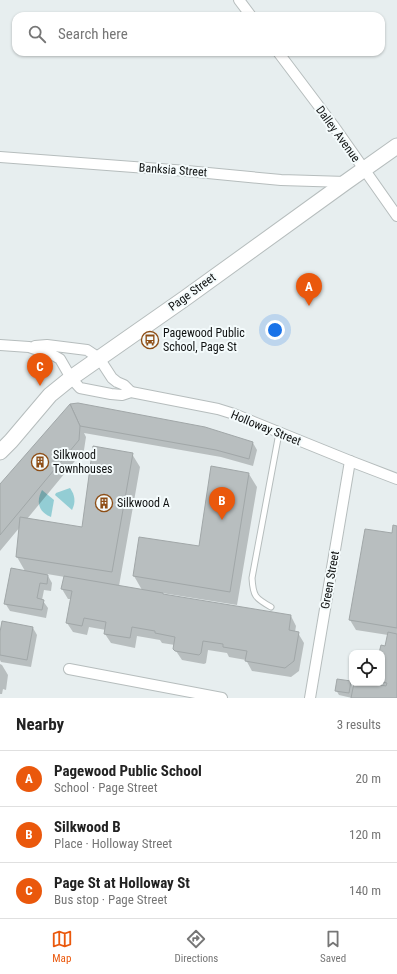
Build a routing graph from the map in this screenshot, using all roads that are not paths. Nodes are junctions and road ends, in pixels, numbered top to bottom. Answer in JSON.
{"nodes":[{"id":1,"x":239,"y":0,"type":"edge"},
{"id":2,"x":248,"y":12,"type":"edge"},
{"id":3,"x":281,"y":56,"type":"edge"},
{"id":4,"x":397,"y":146,"type":"edge"},
{"id":5,"x":0,"y":157,"type":"edge"},
{"id":6,"x":364,"y":170,"type":"junction"},
{"id":7,"x":346,"y":182,"type":"junction"},
{"id":8,"x":397,"y":216,"type":"edge"},
{"id":9,"x":0,"y":344,"type":"edge"},
{"id":10,"x":29,"y":347,"type":"junction"},
{"id":11,"x":99,"y":358,"type":"junction"},
{"id":12,"x":71,"y":378,"type":"junction"},
{"id":13,"x":131,"y":392,"type":"junction"},
{"id":14,"x":279,"y":433,"type":"junction"},
{"id":15,"x":0,"y":452,"type":"edge"},
{"id":16,"x":350,"y":461,"type":"junction"},
{"id":17,"x":397,"y":479,"type":"edge"},
{"id":18,"x":271,"y":607,"type":"dead end"},
{"id":19,"x":69,"y":669,"type":"dead end"},
{"id":20,"x":222,"y":698,"type":"edge"},
{"id":21,"x":310,"y":698,"type":"edge"}],
"edges":[{"from":1,"to":2,"type":"street"},
{"from":3,"to":6,"type":"street","name":"Dalley Avenue"},
{"from":4,"to":6,"type":"main road","name":"Page Street"},
{"from":5,"to":7,"type":"street","name":"Banksia Street"},
{"from":6,"to":7,"type":"main road","name":"Page Street"},
{"from":6,"to":8,"type":"street","name":"Dalley Avenue"},
{"from":7,"to":11,"type":"main road","name":"Page Street"},
{"from":9,"to":10,"type":"street","name":"Holloway Street"},
{"from":10,"to":11,"type":"street","name":"Holloway Street"},
{"from":10,"to":12,"type":"street","name":"Holloway Street"},
{"from":11,"to":12,"type":"main road","name":"Page Street"},
{"from":11,"to":13,"type":"street","name":"Holloway Street"},
{"from":12,"to":13,"type":"street","name":"Holloway Street"},
{"from":12,"to":15,"type":"main road","name":"Page Street"},
{"from":13,"to":14,"type":"street","name":"Holloway Street"},
{"from":14,"to":16,"type":"street","name":"Holloway Street"},
{"from":14,"to":18,"type":"lane"},
{"from":16,"to":17,"type":"street","name":"Holloway Street"},
{"from":16,"to":21,"type":"street","name":"Green Street"},
{"from":19,"to":20,"type":"street"}]}
